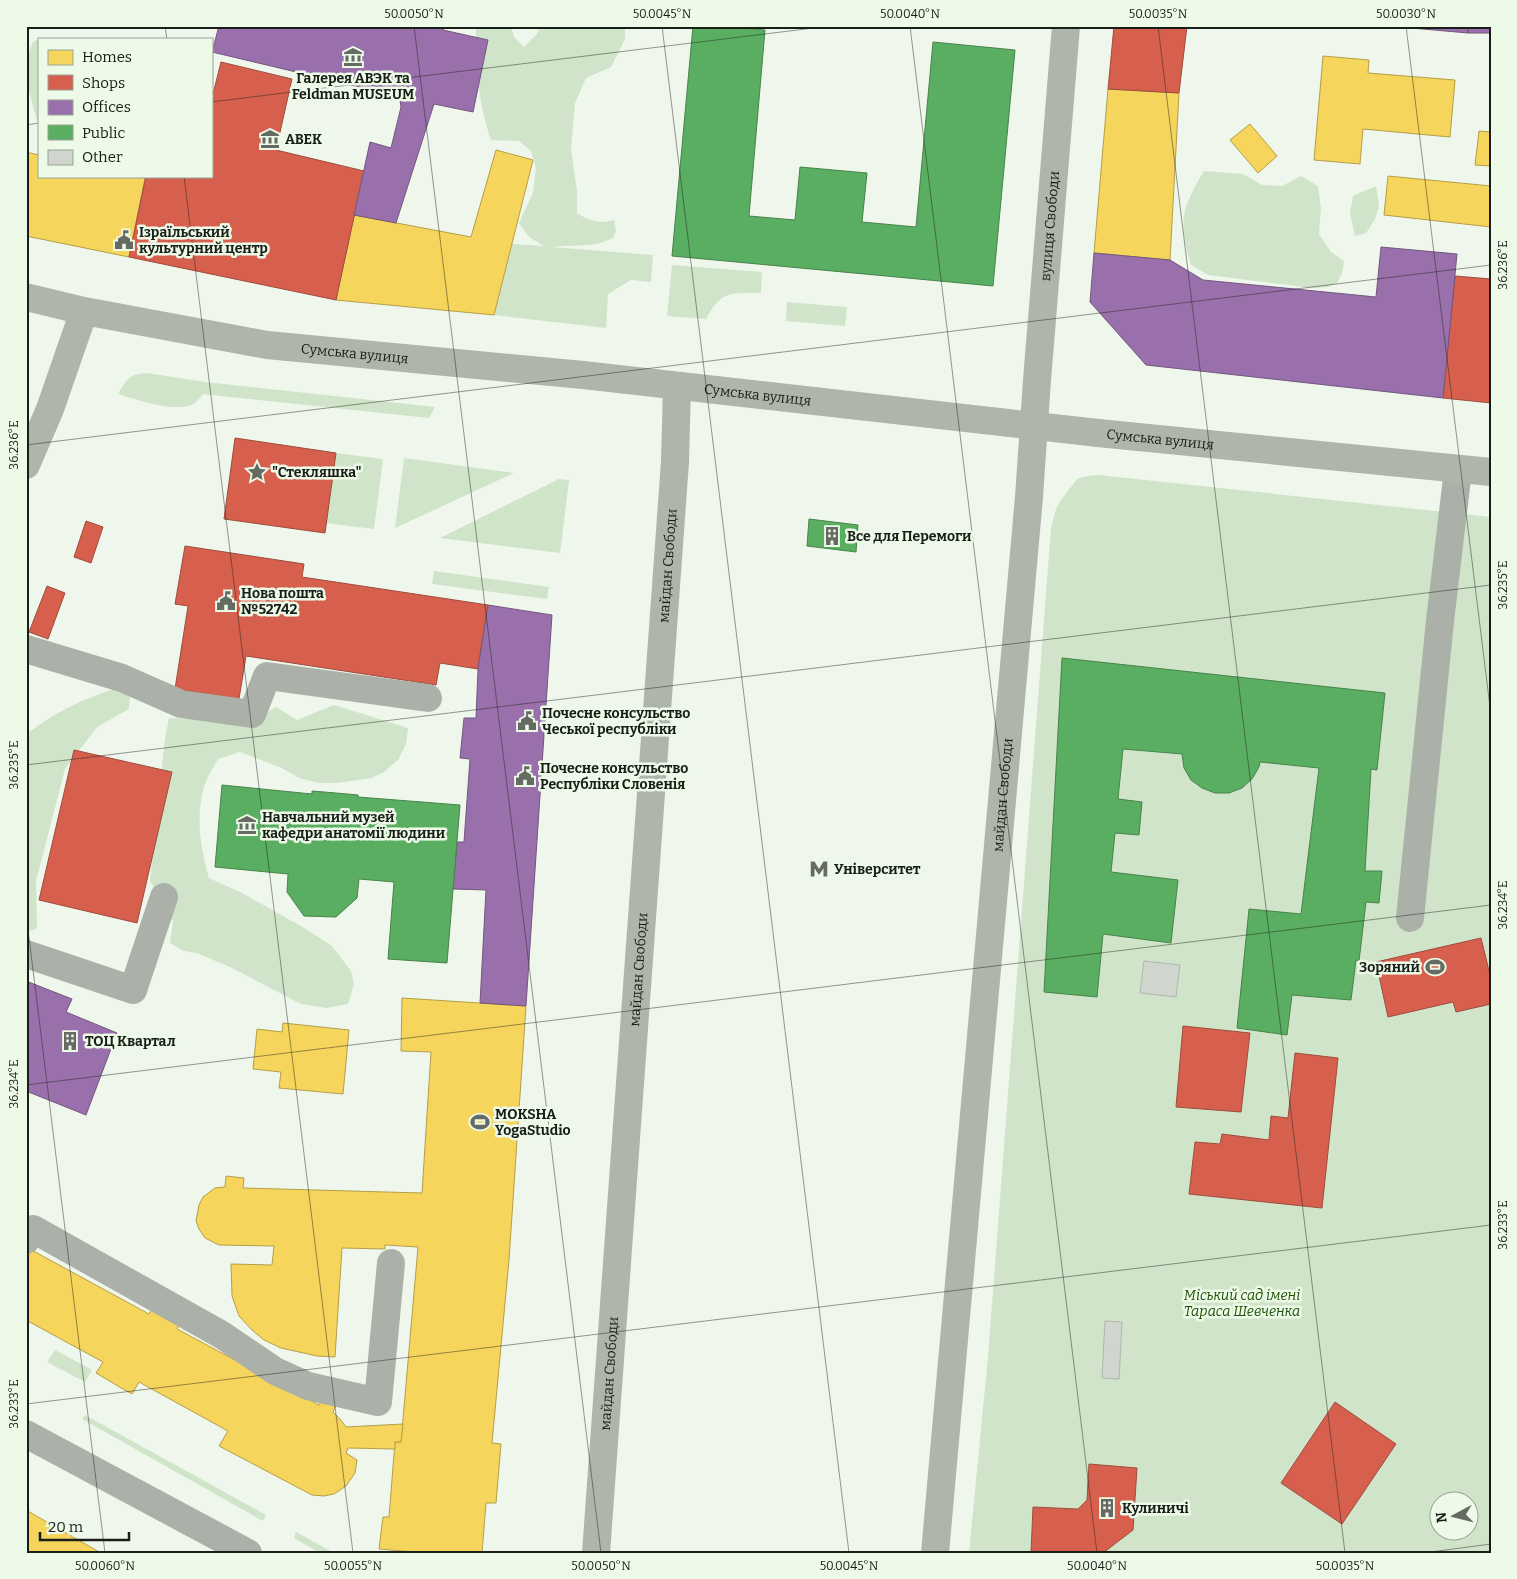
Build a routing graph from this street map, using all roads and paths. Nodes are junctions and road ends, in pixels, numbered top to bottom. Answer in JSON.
{"nodes":[{"id":1,"x":1066,"y":26,"type":"edge"},
{"id":2,"x":26,"y":298,"type":"edge"},
{"id":3,"x":84,"y":311,"type":"junction"},
{"id":4,"x":677,"y":386,"type":"junction"},
{"id":5,"x":1035,"y":426,"type":"junction"},
{"id":6,"x":26,"y":465,"type":"edge"},
{"id":7,"x":1458,"y":470,"type":"junction"},
{"id":8,"x":1491,"y":472,"type":"edge"},
{"id":9,"x":26,"y":649,"type":"edge"},
{"id":10,"x":428,"y":698,"type":"dead end"},
{"id":11,"x":164,"y":897,"type":"dead end"},
{"id":12,"x":1410,"y":918,"type":"dead end"},
{"id":13,"x":26,"y":954,"type":"edge"},
{"id":14,"x":26,"y":1240,"type":"edge"},
{"id":15,"x":391,"y":1263,"type":"dead end"},
{"id":16,"x":26,"y":1434,"type":"edge"},
{"id":17,"x":248,"y":1553,"type":"edge"},
{"id":18,"x":596,"y":1553,"type":"edge"},
{"id":19,"x":935,"y":1553,"type":"edge"}],
"edges":[{"from":1,"to":5,"type":"main road","name":"вулиця Свободи"},
{"from":2,"to":3,"type":"main road","name":"Сумська вулиця"},
{"from":3,"to":4,"type":"main road","name":"Сумська вулиця"},
{"from":3,"to":6,"type":"main road"},
{"from":4,"to":5,"type":"main road","name":"Сумська вулиця"},
{"from":4,"to":18,"type":"main road","name":"майдан Свободи"},
{"from":5,"to":7,"type":"main road","name":"Сумська вулиця"},
{"from":5,"to":19,"type":"main road","name":"майдан Свободи"},
{"from":7,"to":8,"type":"main road","name":"Сумська вулиця"},
{"from":7,"to":12,"type":"street"},
{"from":9,"to":10,"type":"street"},
{"from":11,"to":13,"type":"street"},
{"from":14,"to":15,"type":"street"},
{"from":16,"to":17,"type":"street"}]}
